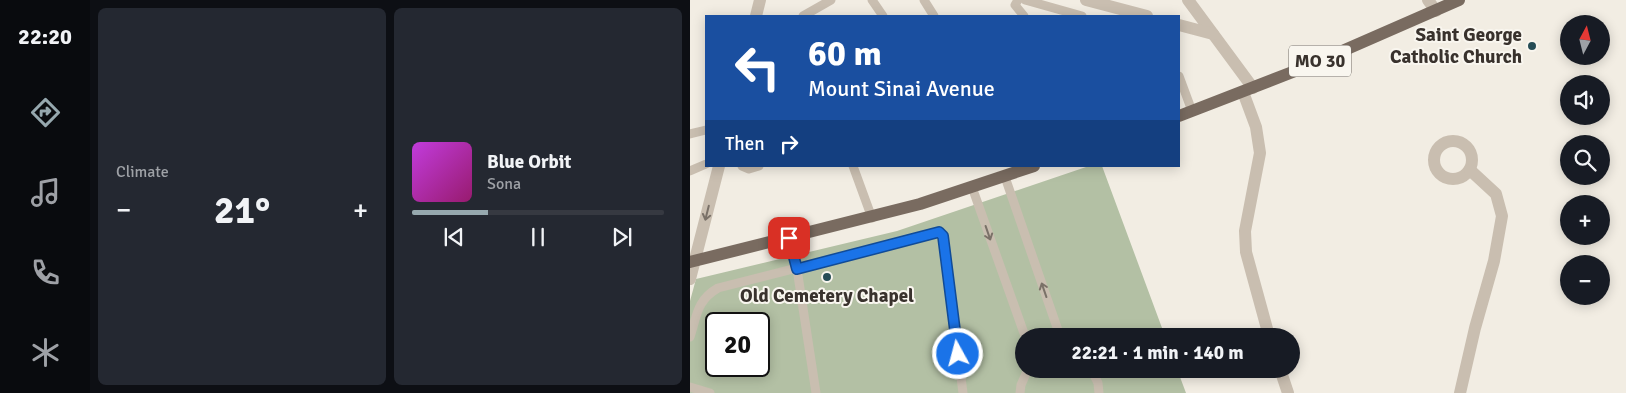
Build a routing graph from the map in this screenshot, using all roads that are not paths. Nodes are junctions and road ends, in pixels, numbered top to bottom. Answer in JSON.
{"nodes":[{"id":1,"x":760,"y":0,"type":"edge"},
{"id":2,"x":831,"y":0,"type":"edge"},
{"id":3,"x":924,"y":0,"type":"edge"},
{"id":4,"x":1018,"y":0,"type":"edge"},
{"id":5,"x":1025,"y":0,"type":"edge"},
{"id":6,"x":1086,"y":0,"type":"edge"},
{"id":7,"x":1188,"y":0,"type":"edge"},
{"id":8,"x":1428,"y":0,"type":"edge"},
{"id":9,"x":1459,"y":0,"type":"edge"},
{"id":10,"x":877,"y":1,"type":"edge"},
{"id":11,"x":1436,"y":11,"type":"junction"},
{"id":12,"x":756,"y":15,"type":"edge"},
{"id":13,"x":805,"y":15,"type":"edge"},
{"id":14,"x":883,"y":15,"type":"edge"},
{"id":15,"x":933,"y":15,"type":"edge"},
{"id":16,"x":1023,"y":15,"type":"edge"},
{"id":17,"x":1078,"y":15,"type":"edge"},
{"id":18,"x":1143,"y":15,"type":"edge"},
{"id":19,"x":1180,"y":25,"type":"edge"},
{"id":20,"x":1213,"y":34,"type":"junction"},
{"id":21,"x":1180,"y":79,"type":"edge"},
{"id":22,"x":1248,"y":90,"type":"junction"},
{"id":23,"x":1192,"y":111,"type":"junction"},
{"id":24,"x":1180,"y":116,"type":"edge"},
{"id":25,"x":705,"y":130,"type":"edge"},
{"id":26,"x":690,"y":134,"type":"edge"},
{"id":27,"x":705,"y":164,"type":"edge"},
{"id":28,"x":719,"y":167,"type":"edge"},
{"id":29,"x":856,"y":167,"type":"edge"},
{"id":30,"x":1029,"y":167,"type":"edge"},
{"id":31,"x":1470,"y":170,"type":"dead end"},
{"id":32,"x":690,"y":171,"type":"edge"},
{"id":33,"x":1005,"y":177,"type":"junction"},
{"id":34,"x":972,"y":187,"type":"junction"},
{"id":35,"x":872,"y":218,"type":"junction"},
{"id":36,"x":789,"y":238,"type":"junction"},
{"id":37,"x":692,"y":261,"type":"edge"},
{"id":38,"x":797,"y":269,"type":"junction"},
{"id":39,"x":690,"y":279,"type":"edge"},
{"id":40,"x":1022,"y":328,"type":"edge"},
{"id":41,"x":1057,"y":328,"type":"edge"},
{"id":42,"x":1268,"y":328,"type":"edge"},
{"id":43,"x":690,"y":338,"type":"edge"},
{"id":44,"x":1024,"y":378,"type":"edge"},
{"id":45,"x":1096,"y":378,"type":"edge"},
{"id":46,"x":1283,"y":378,"type":"edge"},
{"id":47,"x":690,"y":387,"type":"edge"},
{"id":48,"x":710,"y":393,"type":"edge"},
{"id":49,"x":816,"y":393,"type":"edge"},
{"id":50,"x":963,"y":393,"type":"edge"},
{"id":51,"x":1020,"y":393,"type":"edge"},
{"id":52,"x":1099,"y":393,"type":"edge"},
{"id":53,"x":1288,"y":393,"type":"edge"},
{"id":54,"x":1460,"y":393,"type":"edge"}],
"edges":[{"from":1,"to":12,"type":"street"},
{"from":2,"to":13,"type":"lane"},
{"from":3,"to":15,"type":"lane"},
{"from":4,"to":16,"type":"lane"},
{"from":5,"to":17,"type":"lane"},
{"from":6,"to":18,"type":"street"},
{"from":7,"to":20,"type":"street"},
{"from":8,"to":11,"type":"street"},
{"from":9,"to":11,"type":"main road","number":"MO 30"},
{"from":10,"to":14,"type":"lane"},
{"from":11,"to":22,"type":"main road","number":"MO 30"},
{"from":19,"to":20,"type":"street"},
{"from":20,"to":22,"type":"street"},
{"from":21,"to":23,"type":"lane"},
{"from":22,"to":23,"type":"main road","number":"MO 30"},
{"from":22,"to":42,"type":"street"},
{"from":23,"to":24,"type":"main road","number":"MO 30"},
{"from":25,"to":26,"type":"lane"},
{"from":27,"to":32,"type":"lane"},
{"from":28,"to":37,"type":"street","one_way":true},
{"from":29,"to":35,"type":"lane"},
{"from":30,"to":33,"type":"main road"},
{"from":31,"to":54,"type":"street"},
{"from":33,"to":34,"type":"main road"},
{"from":41,"to":33,"type":"lane","one_way":true},
{"from":34,"to":35,"type":"main road"},
{"from":34,"to":40,"type":"lane","one_way":true},
{"from":35,"to":36,"type":"main road"},
{"from":36,"to":37,"type":"main road"},
{"from":36,"to":38,"type":"lane"},
{"from":37,"to":39,"type":"street"},
{"from":38,"to":43,"type":"lane"},
{"from":38,"to":49,"type":"lane"},
{"from":38,"to":50,"type":"lane"},
{"from":44,"to":51,"type":"lane"},
{"from":45,"to":52,"type":"lane"},
{"from":46,"to":53,"type":"street"},
{"from":47,"to":48,"type":"lane"}]}
